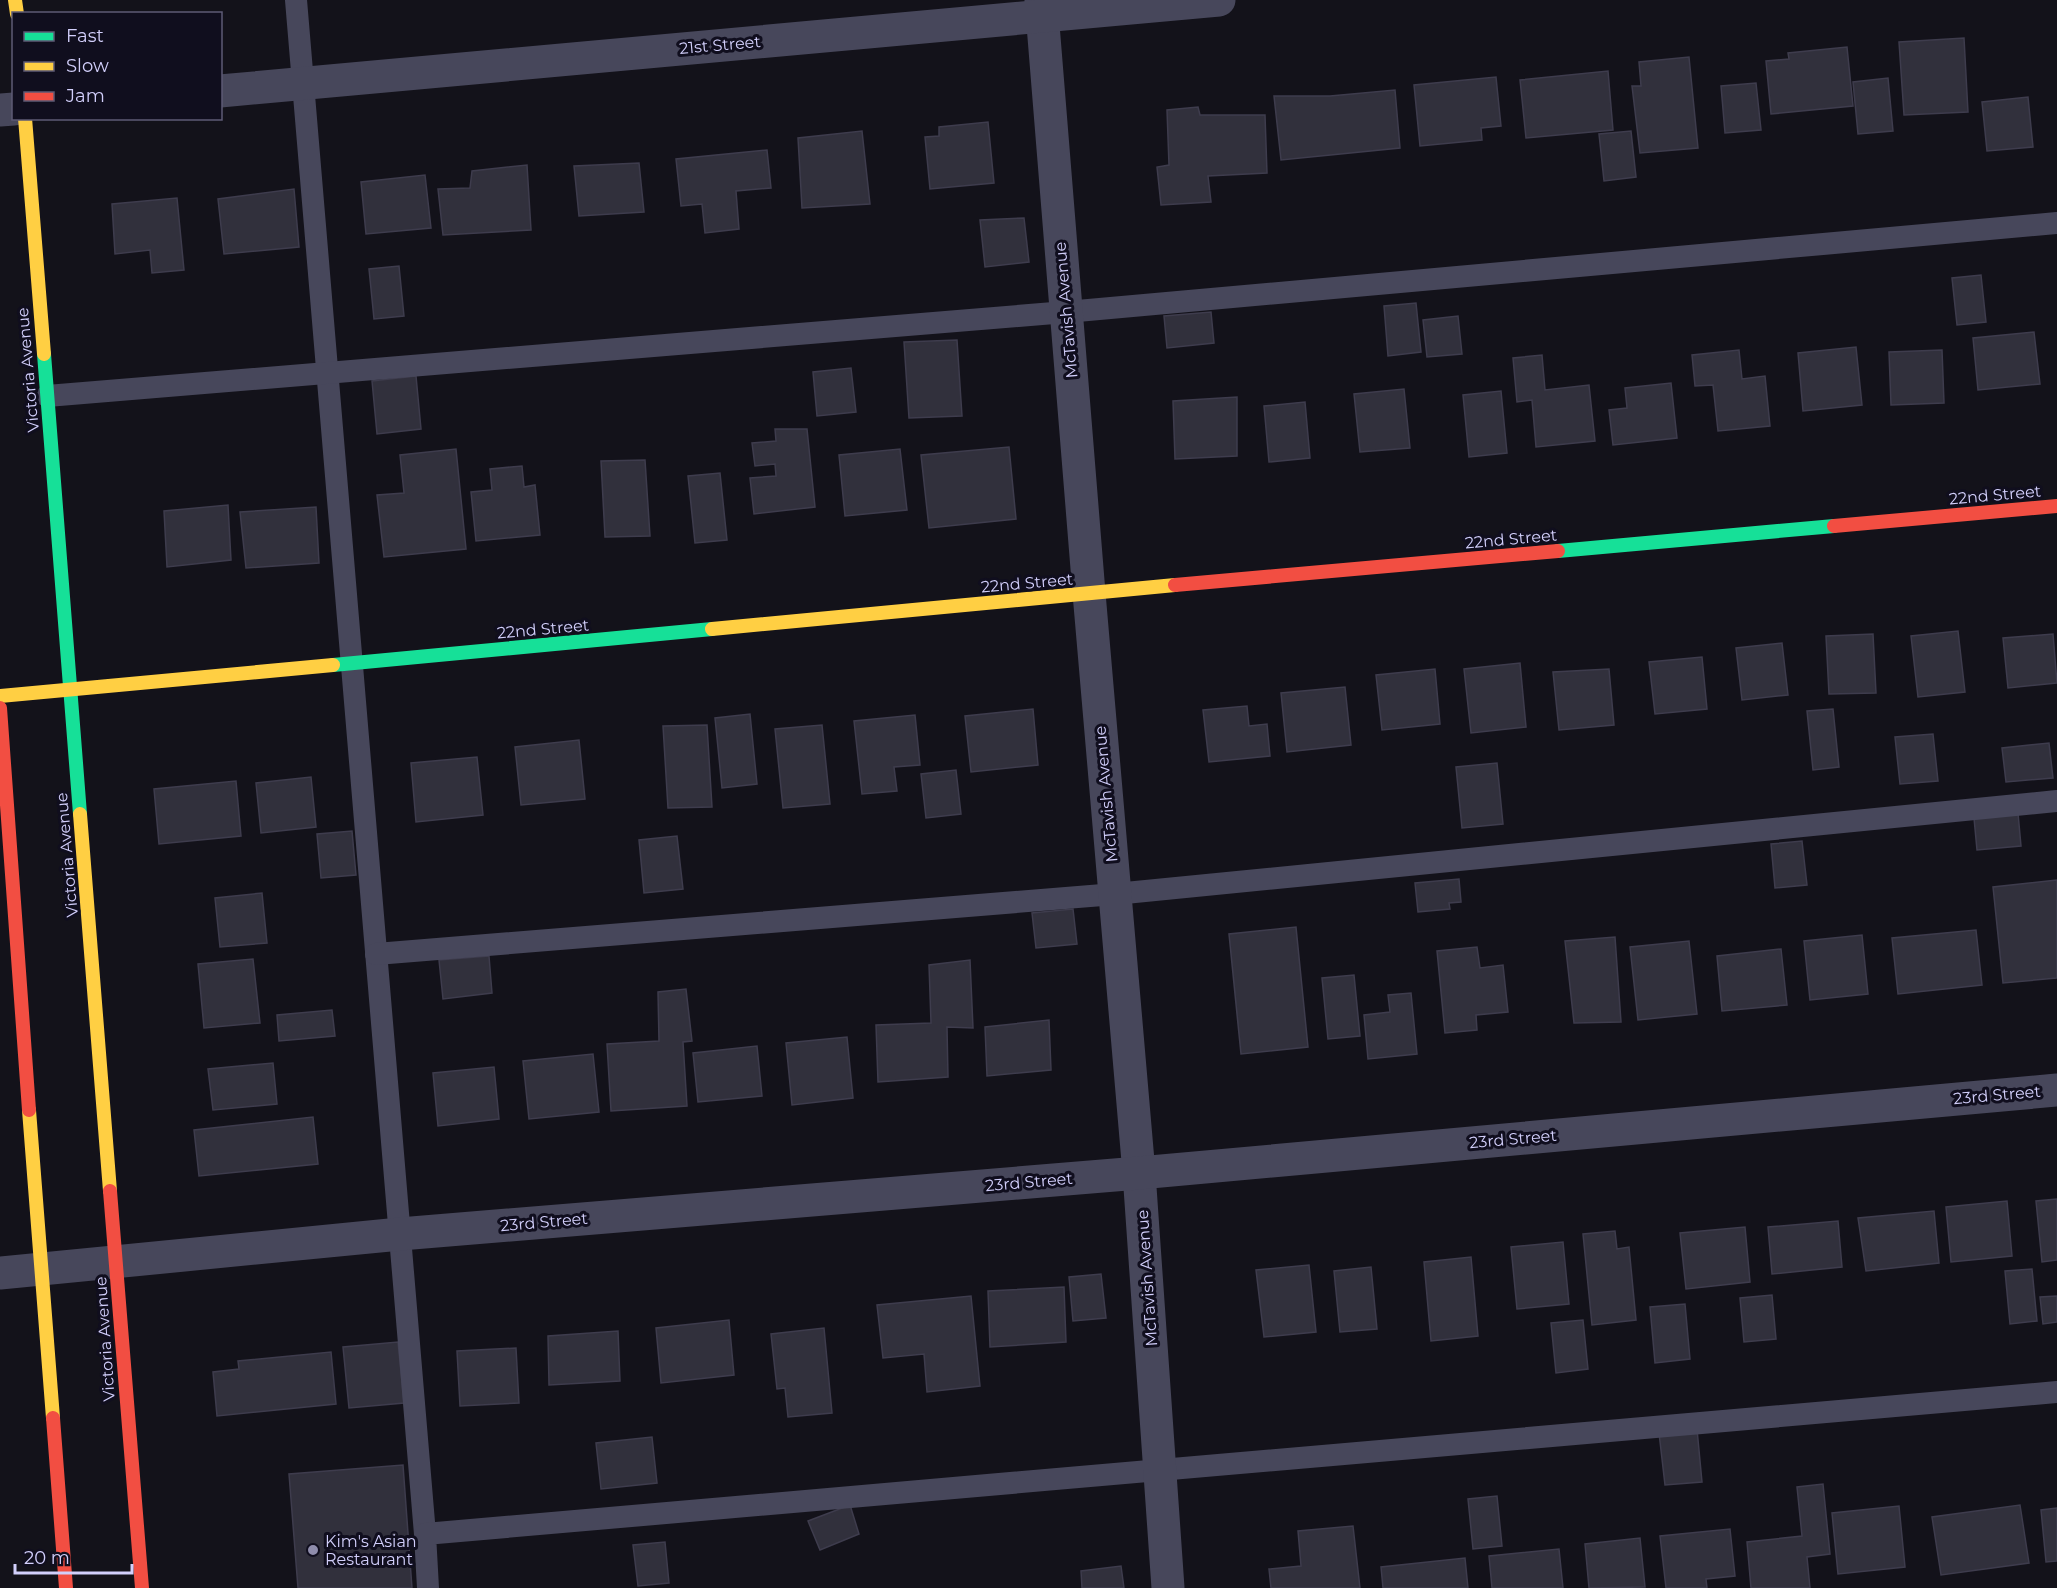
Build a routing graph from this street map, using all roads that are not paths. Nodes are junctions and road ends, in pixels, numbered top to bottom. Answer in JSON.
{"nodes":[{"id":1,"x":296,"y":0,"type":"edge"},
{"id":2,"x":1220,"y":0,"type":"edge"},
{"id":3,"x":1042,"y":8,"type":"edge"},
{"id":4,"x":303,"y":83,"type":"junction"},
{"id":5,"x":222,"y":91,"type":"edge"},
{"id":6,"x":25,"y":120,"type":"edge"},
{"id":7,"x":2057,"y":223,"type":"edge"},
{"id":8,"x":1066,"y":312,"type":"junction"},
{"id":9,"x":327,"y":373,"type":"junction"},
{"id":10,"x":47,"y":396,"type":"junction"},
{"id":11,"x":2057,"y":506,"type":"edge"},
{"id":12,"x":1089,"y":593,"type":"junction"},
{"id":13,"x":352,"y":663,"type":"junction"},
{"id":14,"x":70,"y":688,"type":"junction"},
{"id":15,"x":0,"y":696,"type":"edge"},
{"id":16,"x":0,"y":708,"type":"edge"},
{"id":17,"x":2057,"y":801,"type":"edge"},
{"id":18,"x":1115,"y":894,"type":"junction"},
{"id":19,"x":376,"y":954,"type":"junction"},
{"id":20,"x":10,"y":987,"type":"edge"},
{"id":21,"x":2057,"y":1090,"type":"edge"},
{"id":22,"x":1139,"y":1173,"type":"junction"},
{"id":23,"x":399,"y":1234,"type":"junction"},
{"id":24,"x":116,"y":1262,"type":"junction"},
{"id":25,"x":43,"y":1270,"type":"junction"},
{"id":26,"x":0,"y":1274,"type":"edge"},
{"id":27,"x":2057,"y":1392,"type":"edge"},
{"id":28,"x":1160,"y":1469,"type":"junction"},
{"id":29,"x":425,"y":1534,"type":"junction"},
{"id":30,"x":66,"y":1588,"type":"edge"},
{"id":31,"x":142,"y":1588,"type":"edge"},
{"id":32,"x":428,"y":1588,"type":"edge"},
{"id":33,"x":1168,"y":1588,"type":"edge"}],
"edges":[{"from":1,"to":4,"type":"lane"},
{"from":2,"to":3,"type":"street","name":"21st Street"},
{"from":3,"to":4,"type":"street","name":"21st Street"},
{"from":3,"to":8,"type":"street","name":"McTavish Avenue"},
{"from":4,"to":5,"type":"street","name":"21st Street"},
{"from":4,"to":9,"type":"lane"},
{"from":6,"to":10,"type":"main road","name":"Victoria Avenue"},
{"from":7,"to":8,"type":"lane"},
{"from":8,"to":9,"type":"lane"},
{"from":8,"to":12,"type":"street","name":"McTavish Avenue"},
{"from":9,"to":10,"type":"lane"},
{"from":9,"to":13,"type":"lane"},
{"from":10,"to":14,"type":"main road","name":"Victoria Avenue"},
{"from":11,"to":12,"type":"main road","name":"22nd Street"},
{"from":12,"to":13,"type":"main road","name":"22nd Street"},
{"from":12,"to":18,"type":"street","name":"McTavish Avenue"},
{"from":13,"to":14,"type":"main road","name":"22nd Street"},
{"from":13,"to":19,"type":"lane"},
{"from":14,"to":15,"type":"main road","name":"22nd Street"},
{"from":14,"to":24,"type":"main road","name":"Victoria Avenue"},
{"from":16,"to":20,"type":"main road"},
{"from":17,"to":18,"type":"lane"},
{"from":18,"to":19,"type":"lane"},
{"from":18,"to":22,"type":"street","name":"McTavish Avenue"},
{"from":19,"to":23,"type":"lane"},
{"from":20,"to":25,"type":"main road"},
{"from":21,"to":22,"type":"street","name":"23rd Street"},
{"from":22,"to":23,"type":"street","name":"23rd Street"},
{"from":22,"to":28,"type":"street","name":"McTavish Avenue"},
{"from":23,"to":24,"type":"street","name":"23rd Street"},
{"from":23,"to":29,"type":"lane"},
{"from":24,"to":25,"type":"street","name":"23rd Street"},
{"from":24,"to":31,"type":"main road","name":"Victoria Avenue"},
{"from":25,"to":26,"type":"street","name":"23rd Street"},
{"from":25,"to":30,"type":"main road"},
{"from":27,"to":28,"type":"lane"},
{"from":28,"to":29,"type":"lane"},
{"from":28,"to":33,"type":"street","name":"McTavish Avenue"},
{"from":29,"to":32,"type":"lane"}]}
